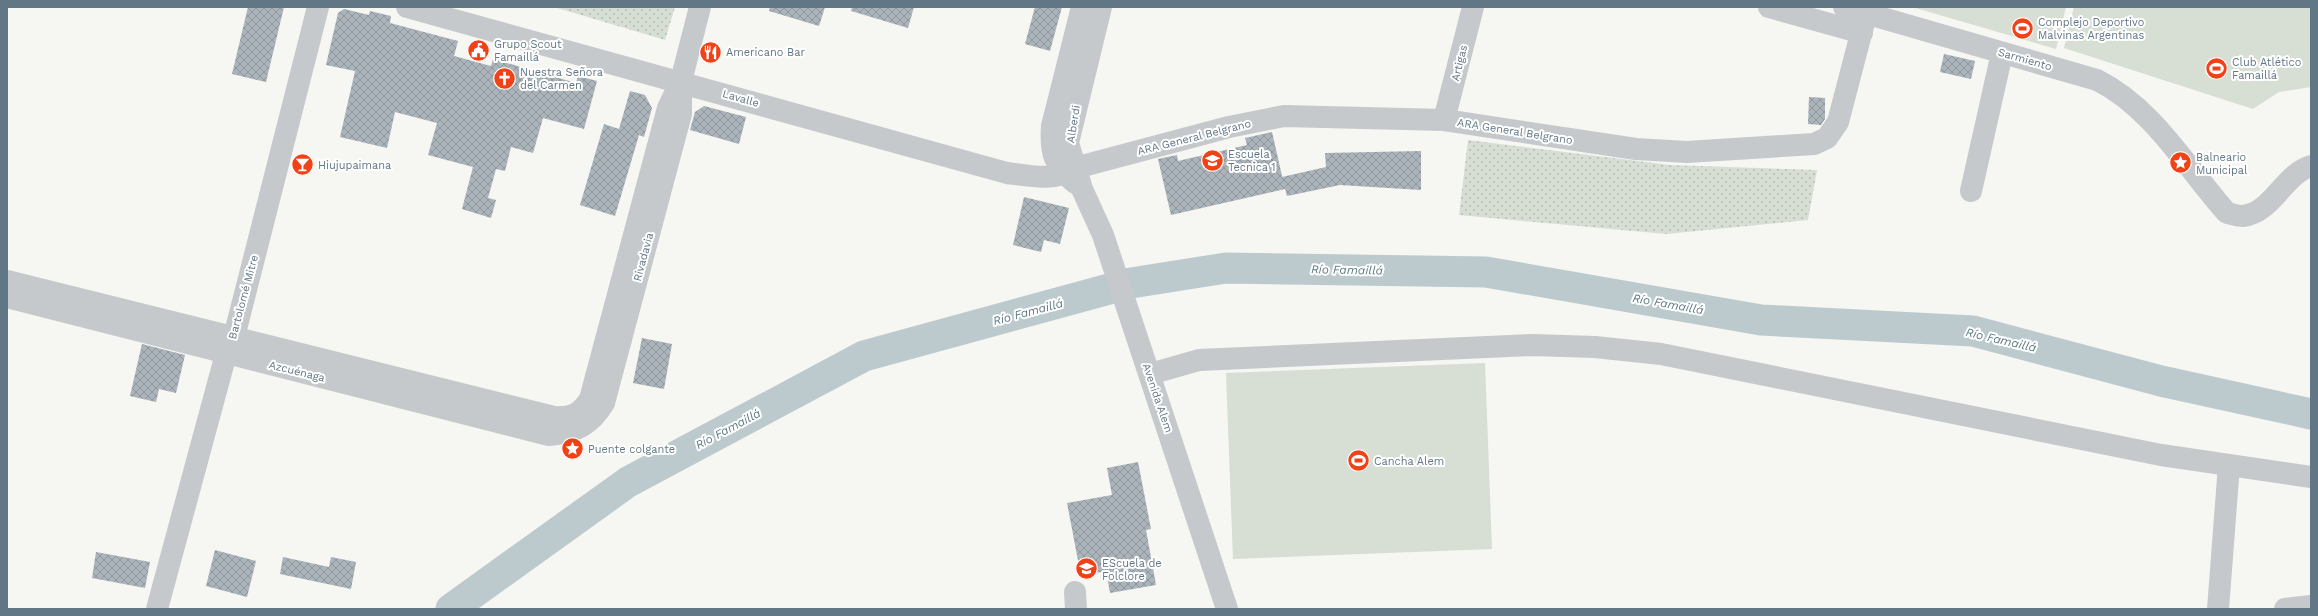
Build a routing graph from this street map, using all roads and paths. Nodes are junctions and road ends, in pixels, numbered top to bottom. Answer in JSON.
{"nodes":[{"id":1,"x":318,"y":7,"type":"edge"},
{"id":2,"x":407,"y":7,"type":"edge"},
{"id":3,"x":700,"y":7,"type":"edge"},
{"id":4,"x":1082,"y":7,"type":"edge"},
{"id":5,"x":1101,"y":7,"type":"edge"},
{"id":6,"x":1473,"y":7,"type":"edge"},
{"id":7,"x":1768,"y":7,"type":"edge"},
{"id":8,"x":1844,"y":7,"type":"edge"},
{"id":9,"x":1866,"y":18,"type":"edge"},
{"id":10,"x":2002,"y":53,"type":"junction"},
{"id":11,"x":681,"y":81,"type":"junction"},
{"id":12,"x":1444,"y":120,"type":"junction"},
{"id":13,"x":2311,"y":166,"type":"edge"},
{"id":14,"x":1070,"y":171,"type":"junction"},
{"id":15,"x":1082,"y":189,"type":"joint"},
{"id":16,"x":1971,"y":190,"type":"dead end"},
{"id":17,"x":7,"y":281,"type":"edge"},
{"id":18,"x":7,"y":297,"type":"edge"},
{"id":19,"x":230,"y":346,"type":"junction"},
{"id":20,"x":1147,"y":367,"type":"junction"},
{"id":21,"x":582,"y":420,"type":"joint"},
{"id":22,"x":2229,"y":464,"type":"junction"},
{"id":23,"x":2311,"y":477,"type":"edge"},
{"id":24,"x":2311,"y":606,"type":"edge"},
{"id":25,"x":157,"y":609,"type":"edge"},
{"id":26,"x":1227,"y":609,"type":"edge"},
{"id":27,"x":2218,"y":609,"type":"edge"},
{"id":28,"x":2285,"y":609,"type":"edge"}],
"edges":[{"from":1,"to":19,"type":"street","name":"Bartolomé Mitre"},
{"from":2,"to":11,"type":"street","name":"Lavalle"},
{"from":3,"to":11,"type":"street","name":"Rivadavia"},
{"from":4,"to":14,"type":"street","name":"Alberdi"},
{"from":5,"to":14,"type":"street","name":"Alberdi"},
{"from":6,"to":12,"type":"street","name":"Artigas"},
{"from":7,"to":9,"type":"street","name":"Sarmiento"},
{"from":8,"to":9,"type":"street","name":"Sarmiento"},
{"from":9,"to":10,"type":"street","name":"Sarmiento"},
{"from":9,"to":12,"type":"street","name":"ARA General Belgrano"},
{"from":10,"to":13,"type":"street","name":"Sarmiento"},
{"from":10,"to":16,"type":"street"},
{"from":11,"to":14,"type":"street","name":"Lavalle"},
{"from":11,"to":21,"type":"street","name":"Rivadavia"},
{"from":12,"to":14,"type":"street","name":"ARA General Belgrano"},
{"from":14,"to":15,"type":"street","name":"Alberdi"},
{"from":15,"to":20,"type":"street","name":"Avenida Alem"},
{"from":17,"to":19,"type":"street","name":"Azcuénaga"},
{"from":18,"to":19,"type":"street","name":"Azcuénaga"},
{"from":19,"to":21,"type":"street","name":"Azcuénaga"},
{"from":19,"to":25,"type":"street","name":"Bartolomé Mitre"},
{"from":20,"to":22,"type":"street"},
{"from":20,"to":26,"type":"street","name":"Avenida Alem"},
{"from":22,"to":23,"type":"street"},
{"from":22,"to":27,"type":"street"},
{"from":24,"to":28,"type":"street"}]}
